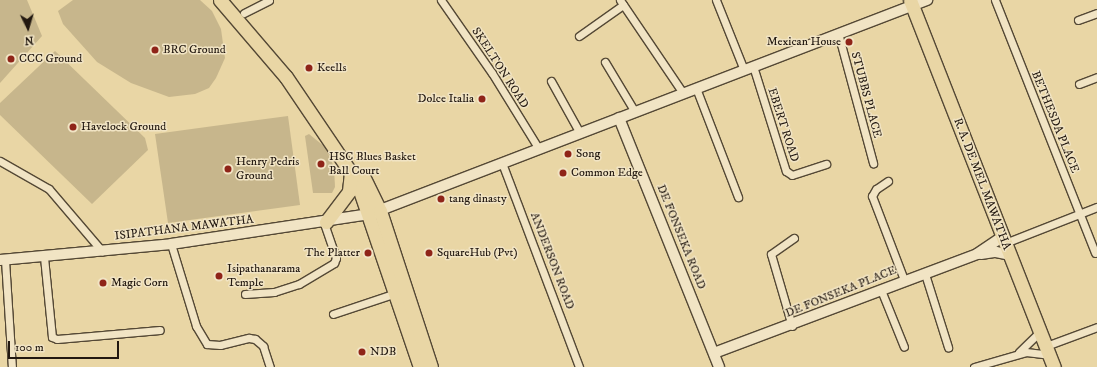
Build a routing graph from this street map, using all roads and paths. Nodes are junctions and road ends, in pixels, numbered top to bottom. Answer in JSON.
{"nodes":[{"id":1,"x":220,"y":0,"type":"edge"},
{"id":2,"x":232,"y":0,"type":"edge"},
{"id":3,"x":269,"y":0,"type":"edge"},
{"id":4,"x":440,"y":0,"type":"edge"},
{"id":5,"x":716,"y":0,"type":"edge"},
{"id":6,"x":927,"y":0,"type":"edge"},
{"id":7,"x":995,"y":0,"type":"edge"},
{"id":8,"x":621,"y":3,"type":"edge"},
{"id":9,"x":912,"y":3,"type":"edge"},
{"id":10,"x":244,"y":13,"type":"junction"},
{"id":11,"x":1097,"y":13,"type":"edge"},
{"id":12,"x":1078,"y":20,"type":"dead end"},
{"id":13,"x":838,"y":33,"type":"junction"},
{"id":14,"x":579,"y":36,"type":"dead end"},
{"id":15,"x":605,"y":62,"type":"dead end"},
{"id":16,"x":748,"y":68,"type":"junction"},
{"id":17,"x":1097,"y":77,"type":"edge"},
{"id":18,"x":551,"y":81,"type":"dead end"},
{"id":19,"x":1079,"y":84,"type":"dead end"},
{"id":20,"x":696,"y":88,"type":"junction"},
{"id":21,"x":684,"y":93,"type":"junction"},
{"id":22,"x":635,"y":112,"type":"junction"},
{"id":23,"x":619,"y":118,"type":"junction"},
{"id":24,"x":580,"y":133,"type":"junction"},
{"id":25,"x":539,"y":149,"type":"junction"},
{"id":26,"x":0,"y":161,"type":"edge"},
{"id":27,"x":502,"y":163,"type":"junction"},
{"id":28,"x":873,"y":163,"type":"dead end"},
{"id":29,"x":826,"y":164,"type":"dead end"},
{"id":30,"x":351,"y":171,"type":"junction"},
{"id":31,"x":888,"y":182,"type":"dead end"},
{"id":32,"x":738,"y":197,"type":"dead end"},
{"id":33,"x":1097,"y":207,"type":"edge"},
{"id":34,"x":375,"y":212,"type":"junction"},
{"id":35,"x":1080,"y":213,"type":"junction"},
{"id":36,"x":325,"y":223,"type":"junction"},
{"id":37,"x":794,"y":238,"type":"dead end"},
{"id":38,"x":171,"y":244,"type":"junction"},
{"id":39,"x":1006,"y":245,"type":"junction"},
{"id":40,"x":102,"y":251,"type":"junction"},
{"id":41,"x":1095,"y":252,"type":"dead end"},
{"id":42,"x":977,"y":254,"type":"junction"},
{"id":43,"x":44,"y":257,"type":"junction"},
{"id":44,"x":2,"y":260,"type":"edge"},
{"id":45,"x":926,"y":274,"type":"junction"},
{"id":46,"x":904,"y":280,"type":"junction"},
{"id":47,"x":881,"y":290,"type":"junction"},
{"id":48,"x":396,"y":293,"type":"junction"},
{"id":49,"x":245,"y":294,"type":"dead end"},
{"id":50,"x":333,"y":314,"type":"dead end"},
{"id":51,"x":792,"y":326,"type":"junction"},
{"id":52,"x":1097,"y":327,"type":"edge"},
{"id":53,"x":160,"y":330,"type":"dead end"},
{"id":54,"x":1040,"y":332,"type":"junction"},
{"id":55,"x":904,"y":347,"type":"dead end"},
{"id":56,"x":948,"y":347,"type":"dead end"},
{"id":57,"x":1047,"y":350,"type":"junction"},
{"id":58,"x":714,"y":353,"type":"junction"},
{"id":59,"x":1017,"y":353,"type":"junction"},
{"id":60,"x":12,"y":367,"type":"edge"},
{"id":61,"x":270,"y":367,"type":"edge"},
{"id":62,"x":420,"y":367,"type":"edge"},
{"id":63,"x":431,"y":367,"type":"edge"},
{"id":64,"x":579,"y":367,"type":"edge"},
{"id":65,"x":719,"y":367,"type":"edge"},
{"id":66,"x":974,"y":367,"type":"edge"},
{"id":67,"x":1054,"y":367,"type":"edge"}],
"edges":[{"from":1,"to":30,"type":"highway"},
{"from":2,"to":10,"type":"highway"},
{"from":3,"to":10,"type":"street"},
{"from":4,"to":25,"type":"street","name":"SKELTON ROAD"},
{"from":5,"to":16,"type":"street"},
{"from":6,"to":9,"type":"main road","name":"ISIPATHANA MAWATHA"},
{"from":7,"to":35,"type":"street","name":"BETHESDA PLACE"},
{"from":8,"to":14,"type":"street"},
{"from":8,"to":21,"type":"street"},
{"from":9,"to":13,"type":"main road","name":"ISIPATHANA MAWATHA"},
{"from":9,"to":39,"type":"highway","name":"R. A. DE MEL MAWATHA"},
{"from":10,"to":34,"type":"highway"},
{"from":11,"to":12,"type":"street"},
{"from":13,"to":16,"type":"main road","name":"ISIPATHANA MAWATHA"},
{"from":13,"to":28,"type":"street","name":"STUBBS PLACE"},
{"from":15,"to":22,"type":"street"},
{"from":16,"to":20,"type":"main road","name":"ISIPATHANA MAWATHA"},
{"from":16,"to":29,"type":"street","name":"EBERT ROAD"},
{"from":17,"to":19,"type":"street"},
{"from":18,"to":24,"type":"street"},
{"from":20,"to":21,"type":"main road","name":"ISIPATHANA MAWATHA"},
{"from":20,"to":32,"type":"street"},
{"from":21,"to":22,"type":"main road","name":"ISIPATHANA MAWATHA"},
{"from":22,"to":23,"type":"main road","name":"ISIPATHANA MAWATHA"},
{"from":23,"to":24,"type":"main road","name":"ISIPATHANA MAWATHA"},
{"from":23,"to":58,"type":"main road","name":"DE FONSEKA ROAD"},
{"from":24,"to":25,"type":"main road","name":"ISIPATHANA MAWATHA"},
{"from":25,"to":27,"type":"main road","name":"ISIPATHANA MAWATHA"},
{"from":26,"to":40,"type":"street"},
{"from":27,"to":34,"type":"main road","name":"ISIPATHANA MAWATHA"},
{"from":27,"to":64,"type":"street","name":"ANDERSON ROAD"},
{"from":30,"to":34,"type":"highway"},
{"from":30,"to":36,"type":"highway"},
{"from":31,"to":46,"type":"street"},
{"from":33,"to":35,"type":"street","name":"DE FONSEKA PLACE"},
{"from":34,"to":36,"type":"main road","name":"ISIPATHANA MAWATHA"},
{"from":34,"to":48,"type":"highway"},
{"from":34,"to":63,"type":"highway"},
{"from":35,"to":39,"type":"street","name":"DE FONSEKA PLACE"},
{"from":35,"to":41,"type":"street","name":"BETHESDA PLACE"},
{"from":36,"to":38,"type":"main road","name":"ISIPATHANA MAWATHA"},
{"from":36,"to":49,"type":"street"},
{"from":37,"to":51,"type":"street"},
{"from":38,"to":40,"type":"main road","name":"ISIPATHANA MAWATHA"},
{"from":38,"to":61,"type":"street"},
{"from":39,"to":42,"type":"main road","name":"DE FONSEKA PLACE"},
{"from":39,"to":42,"type":"main road","name":"DE FONSEKA PLACE"},
{"from":39,"to":54,"type":"highway","name":"R. A. DE MEL MAWATHA"},
{"from":40,"to":43,"type":"main road","name":"ISIPATHANA MAWATHA"},
{"from":42,"to":45,"type":"main road","name":"DE FONSEKA PLACE"},
{"from":43,"to":44,"type":"main road","name":"ISIPATHANA MAWATHA"},
{"from":43,"to":53,"type":"street"},
{"from":44,"to":60,"type":"street"},
{"from":45,"to":46,"type":"main road","name":"DE FONSEKA PLACE"},
{"from":45,"to":56,"type":"street"},
{"from":46,"to":47,"type":"main road","name":"DE FONSEKA PLACE"},
{"from":47,"to":51,"type":"main road","name":"DE FONSEKA PLACE"},
{"from":47,"to":55,"type":"street"},
{"from":48,"to":50,"type":"street"},
{"from":48,"to":62,"type":"highway"},
{"from":51,"to":58,"type":"main road","name":"DE FONSEKA PLACE"},
{"from":52,"to":57,"type":"street"},
{"from":54,"to":57,"type":"highway","name":"R. A. DE MEL MAWATHA"},
{"from":54,"to":59,"type":"street"},
{"from":57,"to":59,"type":"street"},
{"from":57,"to":67,"type":"highway","name":"R. A. DE MEL MAWATHA"},
{"from":58,"to":65,"type":"main road","name":"DE FONSEKA ROAD"},
{"from":59,"to":66,"type":"street"}]}
